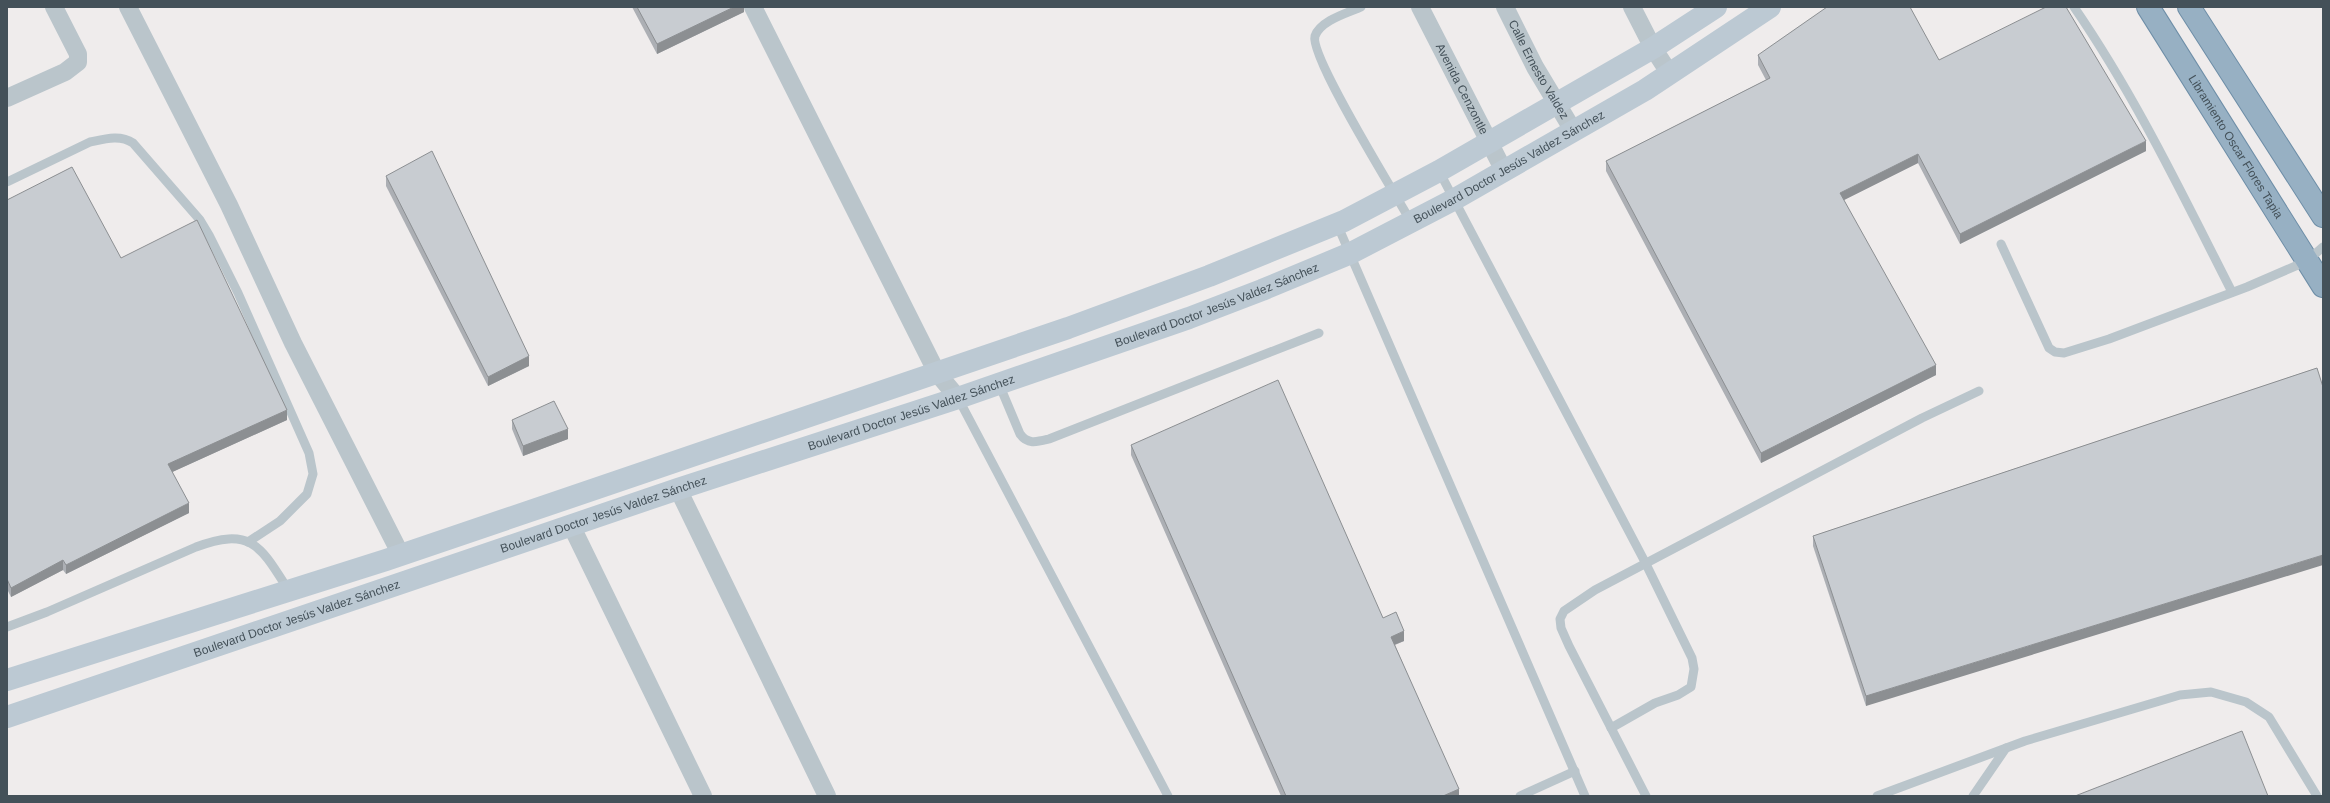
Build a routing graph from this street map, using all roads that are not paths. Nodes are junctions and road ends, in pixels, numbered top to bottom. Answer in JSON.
{"nodes":[{"id":1,"x":54,"y":7,"type":"edge"},
{"id":2,"x":128,"y":7,"type":"edge"},
{"id":3,"x":753,"y":7,"type":"edge"},
{"id":4,"x":1361,"y":7,"type":"edge"},
{"id":5,"x":1420,"y":7,"type":"edge"},
{"id":6,"x":1505,"y":7,"type":"edge"},
{"id":7,"x":1632,"y":7,"type":"edge"},
{"id":8,"x":1716,"y":7,"type":"edge"},
{"id":9,"x":1770,"y":7,"type":"edge"},
{"id":10,"x":2074,"y":7,"type":"edge"},
{"id":11,"x":2148,"y":7,"type":"edge"},
{"id":12,"x":2189,"y":7,"type":"edge"},
{"id":13,"x":1653,"y":48,"type":"junction"},
{"id":14,"x":1670,"y":74,"type":"junction"},
{"id":15,"x":7,"y":98,"type":"edge"},
{"id":16,"x":1557,"y":103,"type":"junction"},
{"id":17,"x":1574,"y":132,"type":"junction"},
{"id":18,"x":1488,"y":142,"type":"junction"},
{"id":19,"x":1439,"y":171,"type":"junction"},
{"id":20,"x":1504,"y":171,"type":"junction"},
{"id":21,"x":7,"y":182,"type":"edge"},
{"id":22,"x":1396,"y":194,"type":"junction"},
{"id":23,"x":1455,"y":199,"type":"junction"},
{"id":24,"x":2323,"y":216,"type":"edge"},
{"id":25,"x":1411,"y":222,"type":"junction"},
{"id":26,"x":1337,"y":224,"type":"junction"},
{"id":27,"x":2001,"y":244,"type":"dead end"},
{"id":28,"x":2323,"y":247,"type":"edge"},
{"id":29,"x":1351,"y":254,"type":"junction"},
{"id":30,"x":2306,"y":261,"type":"junction"},
{"id":31,"x":2323,"y":286,"type":"edge"},
{"id":32,"x":2232,"y":292,"type":"junction"},
{"id":33,"x":1319,"y":333,"type":"dead end"},
{"id":34,"x":937,"y":373,"type":"junction"},
{"id":35,"x":999,"y":384,"type":"junction"},
{"id":36,"x":1979,"y":391,"type":"dead end"},
{"id":37,"x":958,"y":398,"type":"junction"},
{"id":38,"x":678,"y":490,"type":"junction"},
{"id":39,"x":571,"y":525,"type":"junction"},
{"id":40,"x":248,"y":542,"type":"junction"},
{"id":41,"x":401,"y":555,"type":"junction"},
{"id":42,"x":1646,"y":562,"type":"junction"},
{"id":43,"x":289,"y":592,"type":"junction"},
{"id":44,"x":7,"y":627,"type":"edge"},
{"id":45,"x":7,"y":680,"type":"edge"},
{"id":46,"x":7,"y":717,"type":"edge"},
{"id":47,"x":1611,"y":728,"type":"junction"},
{"id":48,"x":2006,"y":748,"type":"junction"},
{"id":49,"x":1575,"y":771,"type":"junction"},
{"id":50,"x":703,"y":796,"type":"edge"},
{"id":51,"x":827,"y":796,"type":"edge"},
{"id":52,"x":1168,"y":796,"type":"edge"},
{"id":53,"x":1520,"y":796,"type":"edge"},
{"id":54,"x":1585,"y":796,"type":"edge"},
{"id":55,"x":1646,"y":796,"type":"edge"},
{"id":56,"x":1877,"y":796,"type":"edge"},
{"id":57,"x":1973,"y":796,"type":"edge"},
{"id":58,"x":2317,"y":796,"type":"edge"}],
"edges":[{"from":1,"to":15,"type":"street"},
{"from":2,"to":41,"type":"street"},
{"from":3,"to":34,"type":"street"},
{"from":4,"to":22,"type":"lane"},
{"from":5,"to":18,"type":"street","name":"Avenida Cenzontle"},
{"from":6,"to":16,"type":"street","name":"Calle Ernesto Valdez"},
{"from":7,"to":13,"type":"street"},
{"from":8,"to":13,"type":"main road"},
{"from":9,"to":14,"type":"main road","name":"Boulevard Doctor Jesús Valdez Sánchez"},
{"from":10,"to":32,"type":"lane"},
{"from":11,"to":30,"type":"highway","name":"Libramiento Oscar Flores Tapia"},
{"from":12,"to":24,"type":"highway"},
{"from":13,"to":14,"type":"street"},
{"from":13,"to":16,"type":"main road"},
{"from":14,"to":17,"type":"main road","name":"Boulevard Doctor Jesús Valdez Sánchez"},
{"from":16,"to":17,"type":"street","name":"Calle Ernesto Valdez"},
{"from":16,"to":18,"type":"main road"},
{"from":17,"to":20,"type":"main road","name":"Boulevard Doctor Jesús Valdez Sánchez"},
{"from":18,"to":19,"type":"main road"},
{"from":18,"to":20,"type":"street","name":"Avenida Cenzontle"},
{"from":19,"to":22,"type":"main road"},
{"from":19,"to":23,"type":"lane"},
{"from":20,"to":23,"type":"main road","name":"Boulevard Doctor Jesús Valdez Sánchez"},
{"from":21,"to":40,"type":"lane"},
{"from":22,"to":25,"type":"lane"},
{"from":22,"to":26,"type":"main road"},
{"from":23,"to":25,"type":"main road","name":"Boulevard Doctor Jesús Valdez Sánchez"},
{"from":23,"to":42,"type":"lane"},
{"from":25,"to":29,"type":"main road","name":"Boulevard Doctor Jesús Valdez Sánchez"},
{"from":26,"to":29,"type":"lane"},
{"from":26,"to":34,"type":"main road"},
{"from":27,"to":32,"type":"lane"},
{"from":28,"to":30,"type":"lane"},
{"from":29,"to":35,"type":"main road","name":"Boulevard Doctor Jesús Valdez Sánchez"},
{"from":29,"to":49,"type":"lane"},
{"from":30,"to":31,"type":"highway","name":"Libramiento Oscar Flores Tapia"},
{"from":30,"to":32,"type":"lane"},
{"from":33,"to":35,"type":"lane"},
{"from":34,"to":37,"type":"street"},
{"from":34,"to":41,"type":"main road"},
{"from":35,"to":37,"type":"main road","name":"Boulevard Doctor Jesús Valdez Sánchez"},
{"from":36,"to":42,"type":"lane"},
{"from":37,"to":38,"type":"main road","name":"Boulevard Doctor Jesús Valdez Sánchez"},
{"from":37,"to":52,"type":"lane"},
{"from":38,"to":39,"type":"main road","name":"Boulevard Doctor Jesús Valdez Sánchez"},
{"from":38,"to":51,"type":"street"},
{"from":39,"to":46,"type":"main road","name":"Boulevard Doctor Jesús Valdez Sánchez"},
{"from":39,"to":50,"type":"street"},
{"from":40,"to":43,"type":"lane"},
{"from":40,"to":44,"type":"lane"},
{"from":41,"to":43,"type":"main road"},
{"from":42,"to":47,"type":"lane"},
{"from":42,"to":47,"type":"lane"},
{"from":43,"to":45,"type":"main road"},
{"from":47,"to":55,"type":"lane"},
{"from":48,"to":56,"type":"lane"},
{"from":48,"to":57,"type":"lane"},
{"from":48,"to":58,"type":"lane"},
{"from":49,"to":53,"type":"lane"},
{"from":49,"to":54,"type":"lane"}]}
